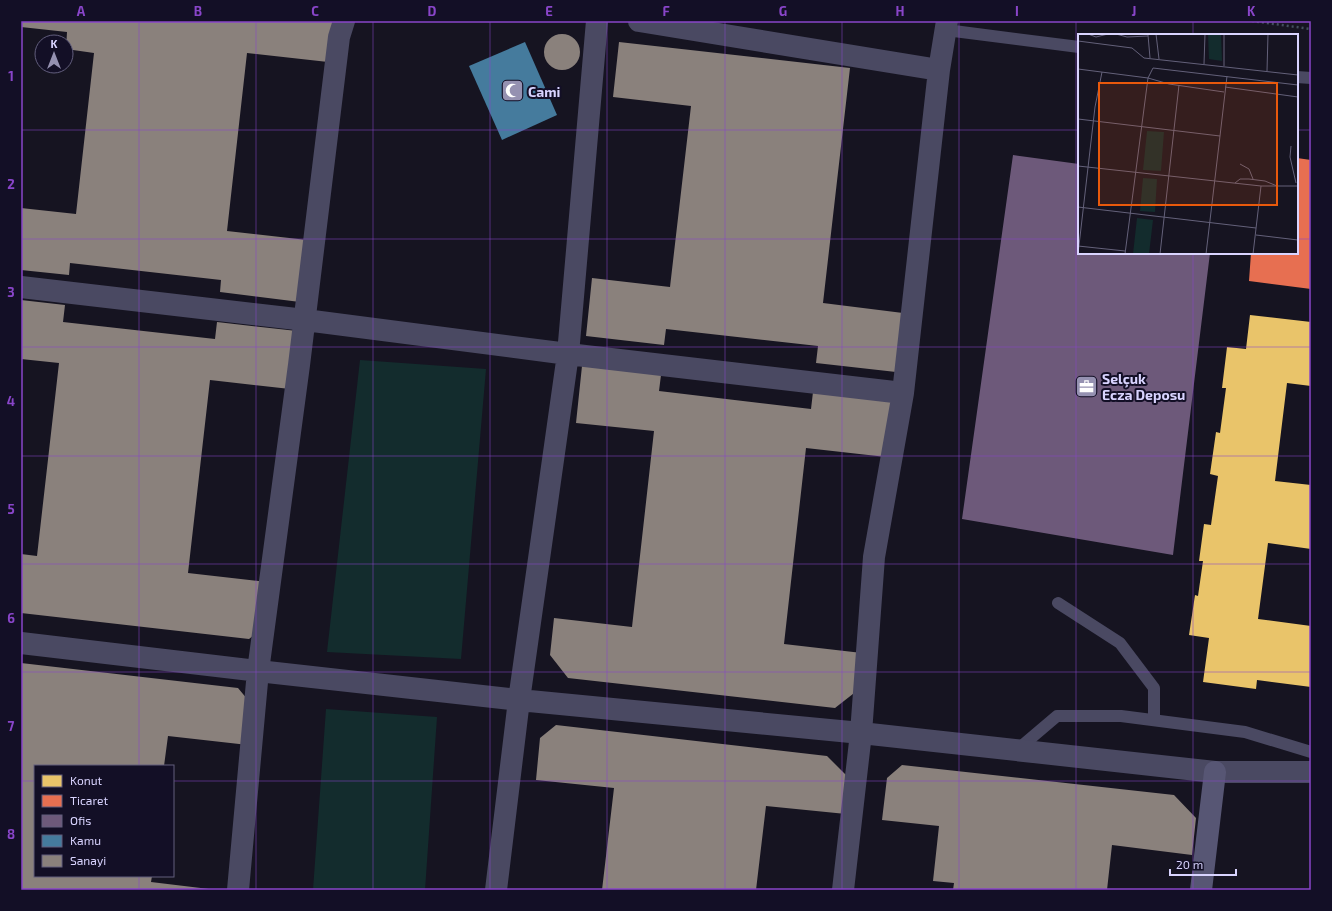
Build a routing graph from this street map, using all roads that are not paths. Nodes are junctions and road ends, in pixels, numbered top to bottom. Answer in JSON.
{"nodes":[{"id":1,"x":344,"y":21,"type":"edge"},
{"id":2,"x":597,"y":21,"type":"edge"},
{"id":3,"x":639,"y":21,"type":"edge"},
{"id":4,"x":946,"y":25,"type":"edge"},
{"id":5,"x":1078,"y":47,"type":"edge"},
{"id":6,"x":939,"y":70,"type":"junction"},
{"id":7,"x":1298,"y":77,"type":"edge"},
{"id":8,"x":1311,"y":78,"type":"edge"},
{"id":9,"x":21,"y":287,"type":"edge"},
{"id":10,"x":304,"y":320,"type":"junction"},
{"id":11,"x":568,"y":354,"type":"junction"},
{"id":12,"x":904,"y":393,"type":"junction"},
{"id":13,"x":1058,"y":603,"type":"dead end"},
{"id":14,"x":21,"y":643,"type":"edge"},
{"id":15,"x":258,"y":672,"type":"junction"},
{"id":16,"x":519,"y":700,"type":"junction"},
{"id":17,"x":1154,"y":720,"type":"junction"},
{"id":18,"x":861,"y":733,"type":"junction"},
{"id":19,"x":1016,"y":750,"type":"junction"},
{"id":20,"x":1311,"y":752,"type":"edge"},
{"id":21,"x":1215,"y":772,"type":"junction"},
{"id":22,"x":1311,"y":772,"type":"edge"},
{"id":23,"x":238,"y":890,"type":"edge"},
{"id":24,"x":496,"y":890,"type":"edge"},
{"id":25,"x":843,"y":890,"type":"edge"},
{"id":26,"x":1201,"y":890,"type":"edge"}],
"edges":[{"from":1,"to":10,"type":"street"},
{"from":2,"to":11,"type":"street"},
{"from":3,"to":6,"type":"street"},
{"from":4,"to":5,"type":"lane"},
{"from":4,"to":6,"type":"street"},
{"from":6,"to":12,"type":"street"},
{"from":7,"to":8,"type":"lane"},
{"from":9,"to":10,"type":"street"},
{"from":10,"to":11,"type":"street"},
{"from":10,"to":15,"type":"street"},
{"from":11,"to":12,"type":"street"},
{"from":11,"to":16,"type":"street"},
{"from":12,"to":18,"type":"street"},
{"from":13,"to":17,"type":"lane"},
{"from":14,"to":15,"type":"street"},
{"from":15,"to":16,"type":"street"},
{"from":15,"to":23,"type":"street"},
{"from":16,"to":18,"type":"street"},
{"from":16,"to":24,"type":"street"},
{"from":17,"to":19,"type":"lane"},
{"from":17,"to":20,"type":"lane"},
{"from":18,"to":19,"type":"street"},
{"from":18,"to":25,"type":"street"},
{"from":19,"to":21,"type":"street"},
{"from":21,"to":22,"type":"street"},
{"from":21,"to":26,"type":"street"}]}
